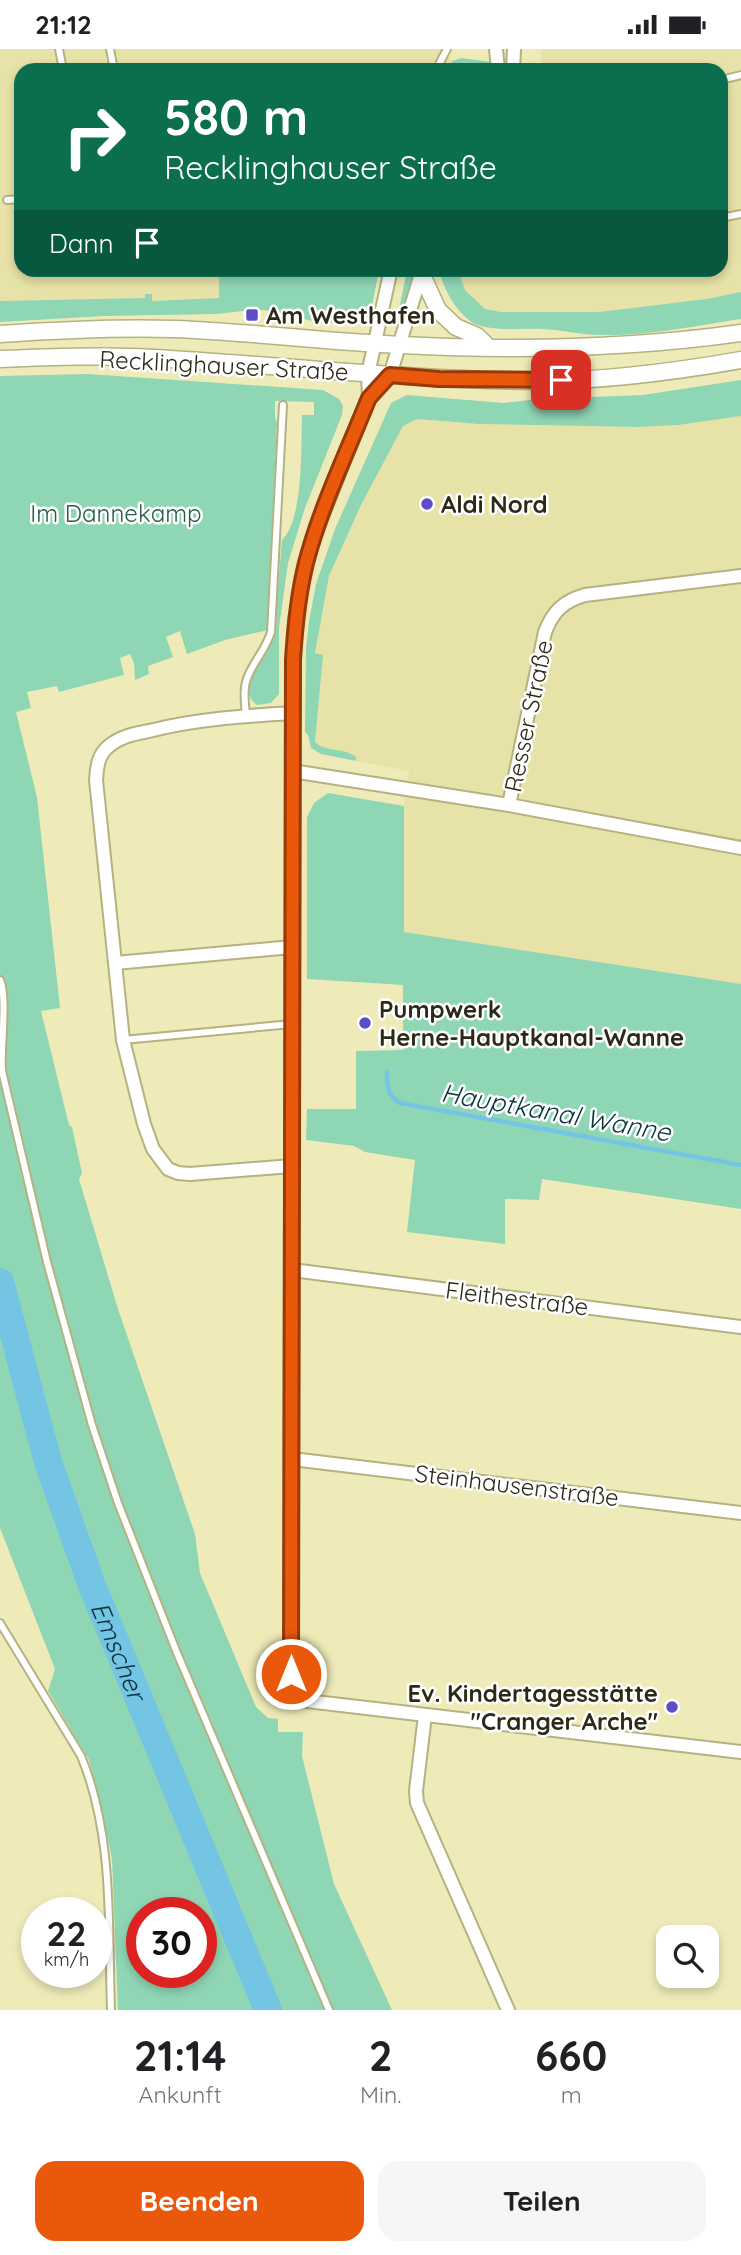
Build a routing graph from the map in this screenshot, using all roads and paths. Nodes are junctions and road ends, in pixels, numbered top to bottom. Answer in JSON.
{"nodes":[{"id":1,"x":7,"y":200,"type":"dead end"},
{"id":2,"x":14,"y":200,"type":"edge"},
{"id":3,"x":389,"y":277,"type":"edge"},
{"id":4,"x":420,"y":277,"type":"edge"},
{"id":5,"x":424,"y":277,"type":"edge"},
{"id":6,"x":741,"y":333,"type":"edge"},
{"id":7,"x":0,"y":334,"type":"edge"},
{"id":8,"x":376,"y":343,"type":"junction"},
{"id":9,"x":400,"y":345,"type":"junction"},
{"id":10,"x":489,"y":348,"type":"junction"},
{"id":11,"x":0,"y":359,"type":"edge"},
{"id":12,"x":741,"y":360,"type":"edge"},
{"id":13,"x":368,"y":373,"type":"junction"},
{"id":14,"x":390,"y":375,"type":"junction"},
{"id":15,"x":369,"y":398,"type":"junction"},
{"id":16,"x":283,"y":405,"type":"dead end"},
{"id":17,"x":741,"y":576,"type":"edge"},
{"id":18,"x":292,"y":713,"type":"junction"},
{"id":19,"x":246,"y":715,"type":"junction"},
{"id":20,"x":292,"y":771,"type":"junction"},
{"id":21,"x":509,"y":805,"type":"junction"},
{"id":22,"x":741,"y":848,"type":"edge"},
{"id":23,"x":292,"y":947,"type":"junction"},
{"id":24,"x":115,"y":963,"type":"junction"},
{"id":25,"x":0,"y":981,"type":"edge"},
{"id":26,"x":292,"y":1024,"type":"junction"},
{"id":27,"x":123,"y":1040,"type":"junction"},
{"id":28,"x":292,"y":1166,"type":"junction"},
{"id":29,"x":292,"y":1270,"type":"junction"},
{"id":30,"x":741,"y":1327,"type":"edge"},
{"id":31,"x":292,"y":1459,"type":"junction"},
{"id":32,"x":741,"y":1513,"type":"edge"},
{"id":33,"x":0,"y":1623,"type":"edge"},
{"id":34,"x":425,"y":1715,"type":"junction"},
{"id":35,"x":741,"y":1752,"type":"edge"},
{"id":36,"x":111,"y":2010,"type":"edge"},
{"id":37,"x":329,"y":2010,"type":"edge"},
{"id":38,"x":508,"y":2010,"type":"edge"}],
"edges":[{"from":1,"to":2,"type":"lane"},
{"from":3,"to":8,"type":"street"},
{"from":4,"to":9,"type":"street"},
{"from":5,"to":10,"type":"main road"},
{"from":6,"to":10,"type":"main road","name":"Recklinghauser Straße"},
{"from":7,"to":8,"type":"main road","name":"Recklinghauser Straße"},
{"from":8,"to":9,"type":"main road","name":"Recklinghauser Straße"},
{"from":8,"to":13,"type":"street"},
{"from":9,"to":10,"type":"main road","name":"Recklinghauser Straße"},
{"from":9,"to":14,"type":"street"},
{"from":11,"to":13,"type":"main road","name":"Recklinghauser Straße"},
{"from":12,"to":14,"type":"main road","name":"Recklinghauser Straße"},
{"from":13,"to":14,"type":"main road","name":"Recklinghauser Straße"},
{"from":13,"to":15,"type":"street"},
{"from":14,"to":15,"type":"street"},
{"from":15,"to":18,"type":"street"},
{"from":16,"to":19,"type":"lane"},
{"from":17,"to":21,"type":"street","name":"Resser Straße"},
{"from":18,"to":19,"type":"street"},
{"from":18,"to":20,"type":"street"},
{"from":19,"to":24,"type":"street"},
{"from":20,"to":21,"type":"street","name":"Resser Straße"},
{"from":20,"to":23,"type":"street"},
{"from":21,"to":22,"type":"street","name":"Resser Straße"},
{"from":23,"to":24,"type":"street"},
{"from":23,"to":26,"type":"street"},
{"from":24,"to":27,"type":"street"},
{"from":25,"to":37,"type":"lane"},
{"from":26,"to":27,"type":"lane"},
{"from":26,"to":28,"type":"street"},
{"from":27,"to":28,"type":"street"},
{"from":28,"to":29,"type":"street"},
{"from":29,"to":30,"type":"street","name":"Fleithestraße"},
{"from":29,"to":31,"type":"street"},
{"from":31,"to":32,"type":"street","name":"Steinhausenstraße"},
{"from":31,"to":34,"type":"street"},
{"from":33,"to":36,"type":"lane"},
{"from":34,"to":35,"type":"street"},
{"from":34,"to":38,"type":"street"}]}
